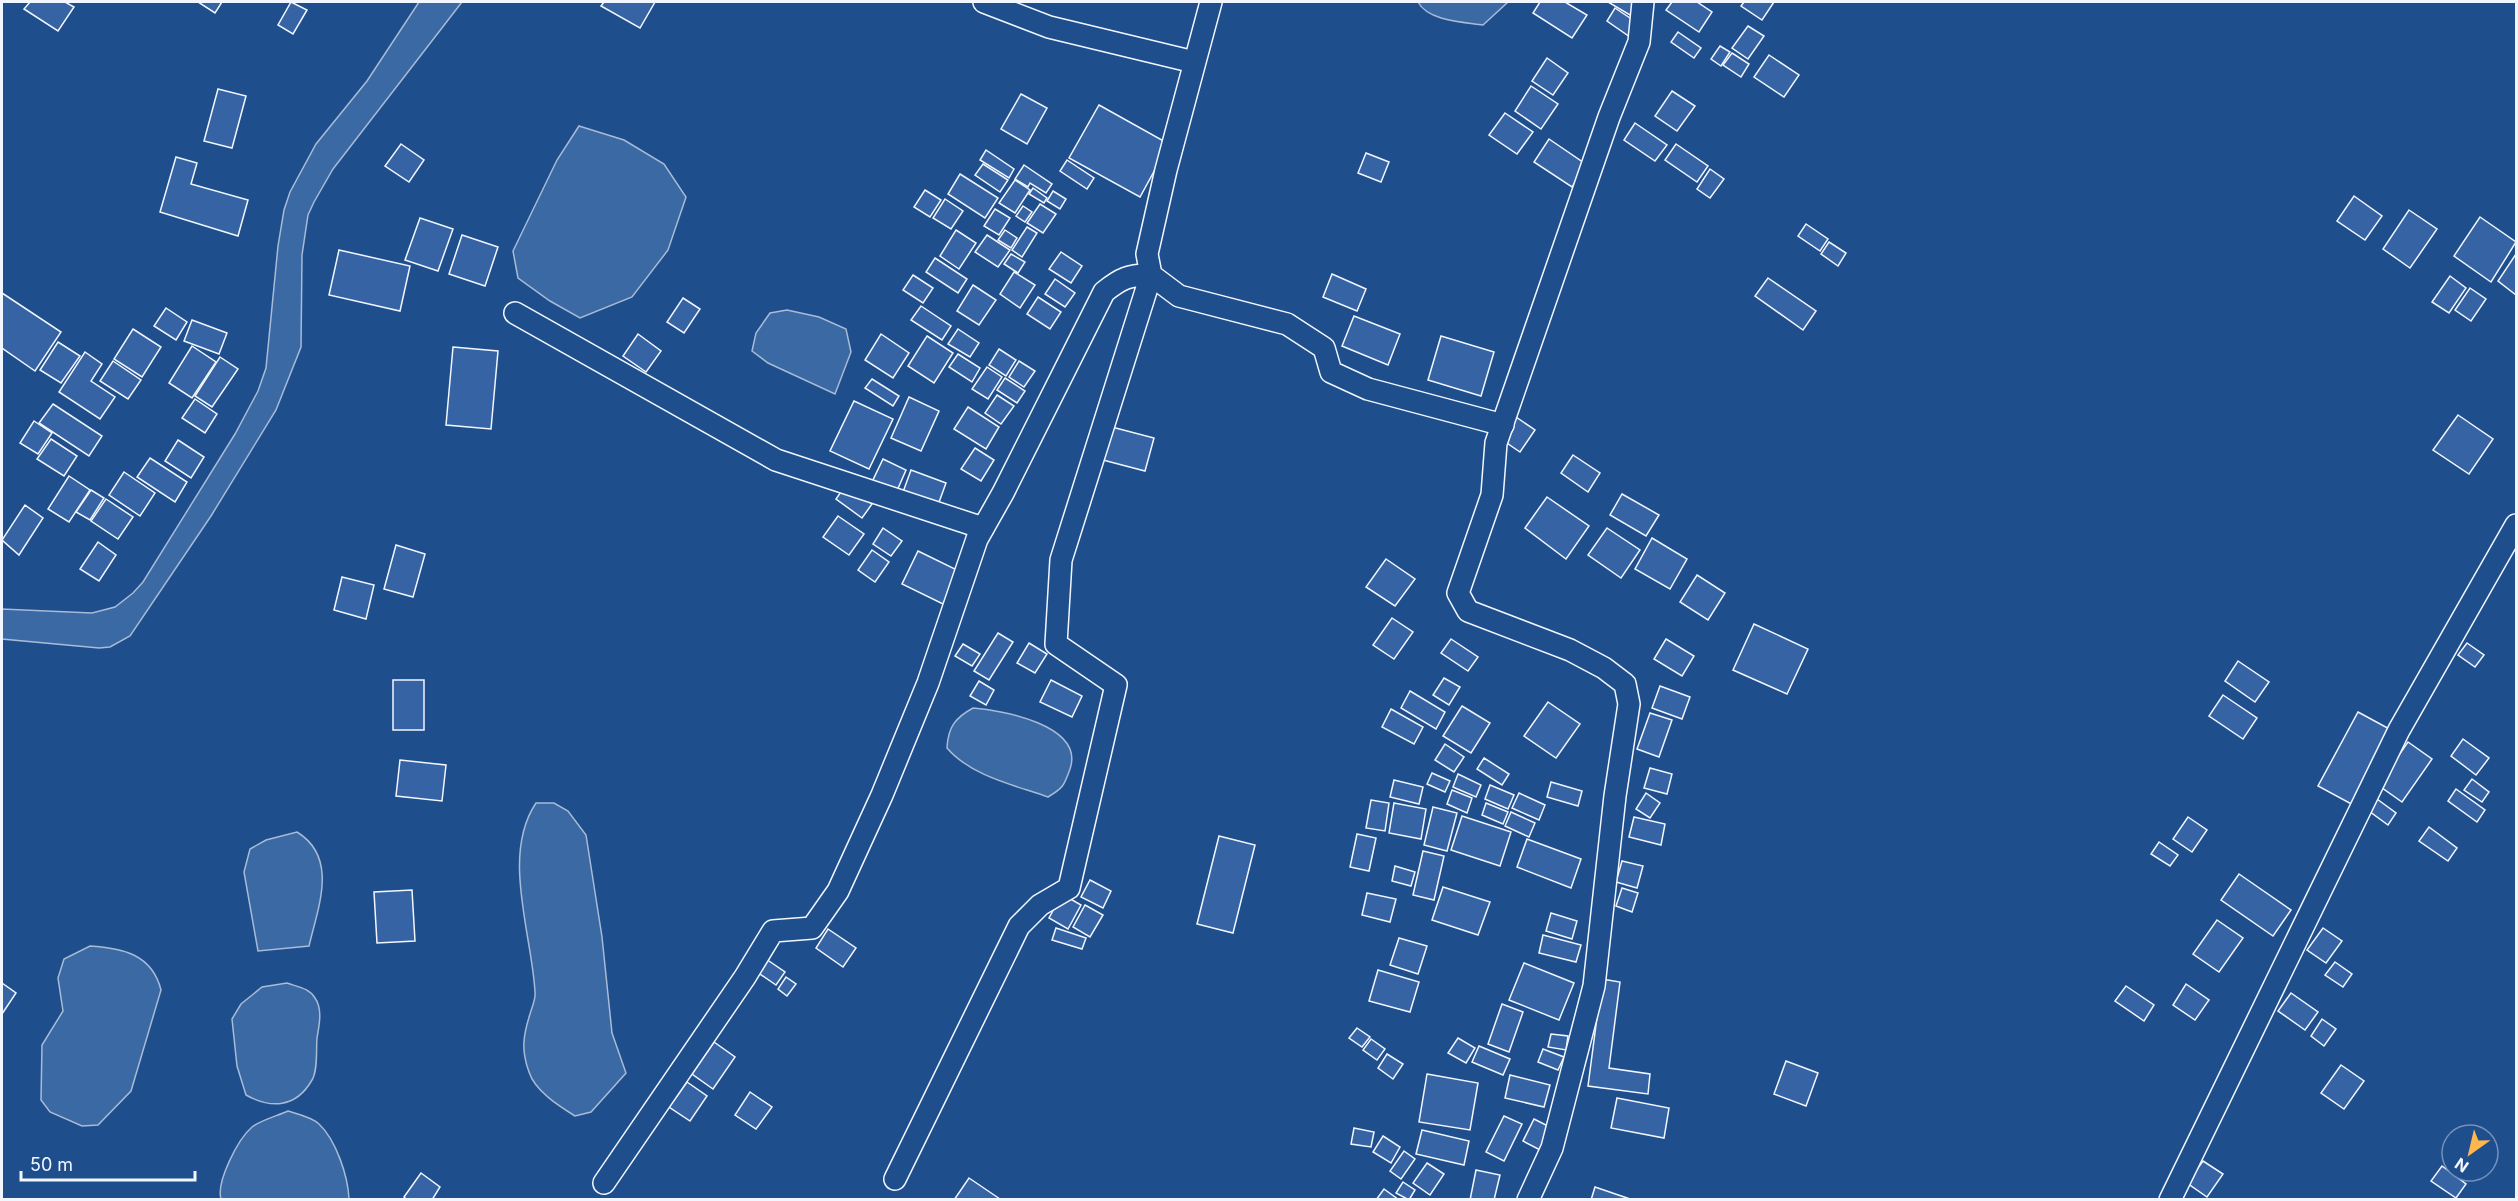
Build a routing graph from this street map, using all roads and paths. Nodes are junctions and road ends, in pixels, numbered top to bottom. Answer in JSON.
{"nodes":[{"id":1,"x":984,"y":2,"type":"edge"},
{"id":2,"x":1211,"y":2,"type":"edge"},
{"id":3,"x":1643,"y":2,"type":"edge"},
{"id":4,"x":1194,"y":62,"type":"junction"},
{"id":5,"x":1151,"y":275,"type":"junction"},
{"id":6,"x":515,"y":313,"type":"dead end"},
{"id":7,"x":1503,"y":425,"type":"junction"},
{"id":8,"x":2517,"y":525,"type":"edge"},
{"id":9,"x":983,"y":528,"type":"junction"},
{"id":10,"x":895,"y":1179,"type":"dead end"},
{"id":11,"x":604,"y":1183,"type":"dead end"},
{"id":12,"x":1528,"y":1200,"type":"edge"},
{"id":13,"x":2170,"y":1200,"type":"edge"}],
"edges":[{"from":1,"to":4,"type":"street"},
{"from":2,"to":4,"type":"street"},
{"from":3,"to":7,"type":"street"},
{"from":4,"to":5,"type":"street"},
{"from":5,"to":7,"type":"street"},
{"from":5,"to":9,"type":"street"},
{"from":5,"to":10,"type":"street"},
{"from":6,"to":9,"type":"street"},
{"from":7,"to":12,"type":"street"},
{"from":8,"to":13,"type":"street"},
{"from":9,"to":11,"type":"street"}]}
